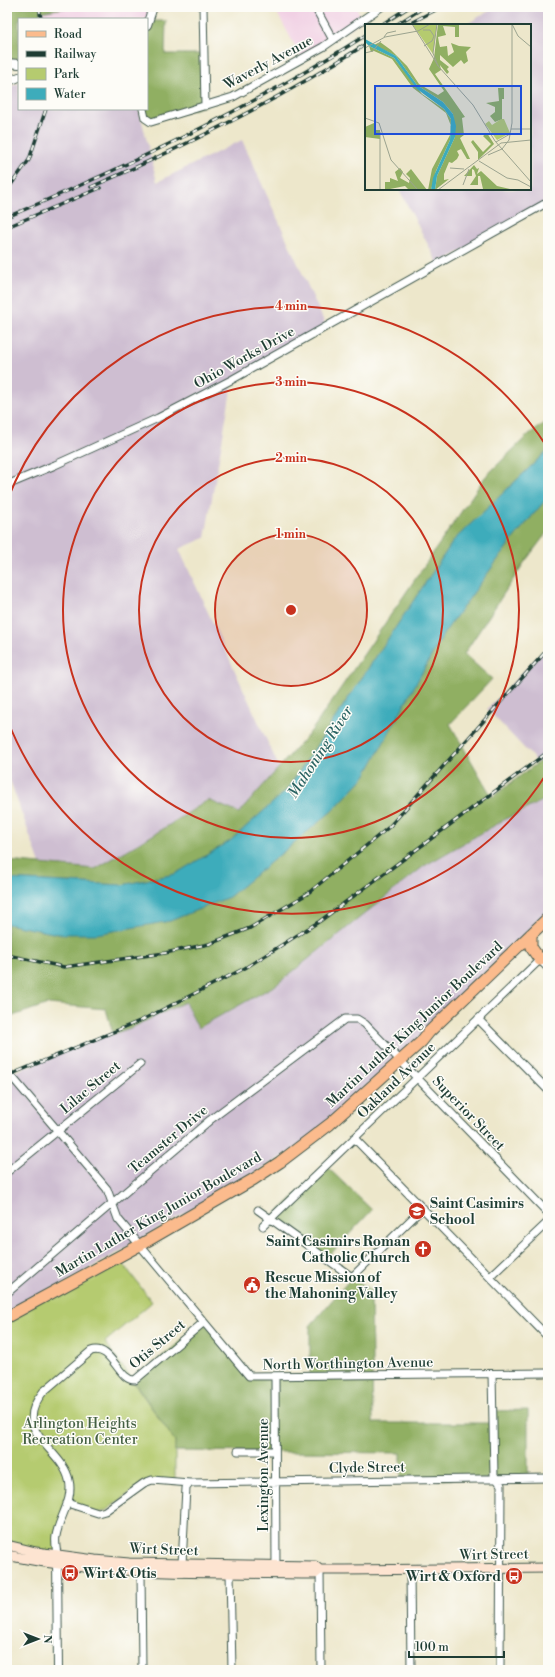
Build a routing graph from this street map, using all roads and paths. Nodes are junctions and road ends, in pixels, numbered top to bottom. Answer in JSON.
{"nodes":[{"id":1,"x":153,"y":7,"type":"edge"},
{"id":2,"x":203,"y":7,"type":"edge"},
{"id":3,"x":315,"y":7,"type":"edge"},
{"id":4,"x":380,"y":7,"type":"edge"},
{"id":5,"x":148,"y":22,"type":"edge"},
{"id":6,"x":333,"y":40,"type":"junction"},
{"id":7,"x":7,"y":63,"type":"edge"},
{"id":8,"x":18,"y":64,"type":"edge"},
{"id":9,"x":18,"y":77,"type":"edge"},
{"id":10,"x":7,"y":82,"type":"edge"},
{"id":11,"x":204,"y":106,"type":"junction"},
{"id":12,"x":143,"y":110,"type":"edge"},
{"id":13,"x":548,"y":202,"type":"edge"},
{"id":14,"x":7,"y":485,"type":"edge"},
{"id":15,"x":548,"y":918,"type":"edge"},
{"id":16,"x":531,"y":934,"type":"junction"},
{"id":17,"x":544,"y":956,"type":"edge"},
{"id":18,"x":548,"y":968,"type":"edge"},
{"id":19,"x":353,"y":1018,"type":"joint"},
{"id":20,"x":478,"y":1019,"type":"junction"},
{"id":21,"x":400,"y":1061,"type":"junction"},
{"id":22,"x":140,"y":1064,"type":"dead end"},
{"id":23,"x":7,"y":1071,"type":"edge"},
{"id":24,"x":417,"y":1078,"type":"junction"},
{"id":25,"x":548,"y":1090,"type":"edge"},
{"id":26,"x":57,"y":1131,"type":"junction"},
{"id":27,"x":354,"y":1138,"type":"junction"},
{"id":28,"x":7,"y":1172,"type":"edge"},
{"id":29,"x":112,"y":1203,"type":"junction"},
{"id":30,"x":423,"y":1208,"type":"junction"},
{"id":31,"x":258,"y":1210,"type":"dead end"},
{"id":32,"x":548,"y":1213,"type":"edge"},
{"id":33,"x":270,"y":1219,"type":"junction"},
{"id":34,"x":548,"y":1222,"type":"edge"},
{"id":35,"x":263,"y":1226,"type":"dead end"},
{"id":36,"x":140,"y":1245,"type":"junction"},
{"id":37,"x":490,"y":1278,"type":"junction"},
{"id":38,"x":7,"y":1293,"type":"edge"},
{"id":39,"x":7,"y":1317,"type":"edge"},
{"id":40,"x":204,"y":1322,"type":"junction"},
{"id":41,"x":548,"y":1337,"type":"edge"},
{"id":42,"x":548,"y":1373,"type":"edge"},
{"id":43,"x":492,"y":1374,"type":"junction"},
{"id":44,"x":275,"y":1376,"type":"junction"},
{"id":45,"x":238,"y":1451,"type":"dead end"},
{"id":46,"x":275,"y":1451,"type":"junction"},
{"id":47,"x":548,"y":1478,"type":"edge"},
{"id":48,"x":498,"y":1479,"type":"junction"},
{"id":49,"x":276,"y":1481,"type":"junction"},
{"id":50,"x":188,"y":1483,"type":"junction"},
{"id":51,"x":67,"y":1503,"type":"junction"},
{"id":52,"x":7,"y":1545,"type":"edge"},
{"id":53,"x":7,"y":1555,"type":"edge"},
{"id":54,"x":57,"y":1559,"type":"junction"},
{"id":55,"x":182,"y":1564,"type":"junction"},
{"id":56,"x":501,"y":1568,"type":"junction"},
{"id":57,"x":548,"y":1568,"type":"edge"},
{"id":58,"x":276,"y":1570,"type":"junction"},
{"id":59,"x":320,"y":1570,"type":"junction"},
{"id":60,"x":410,"y":1570,"type":"junction"},
{"id":61,"x":141,"y":1571,"type":"junction"},
{"id":62,"x":230,"y":1573,"type":"junction"},
{"id":63,"x":58,"y":1670,"type":"edge"},
{"id":64,"x":142,"y":1670,"type":"edge"},
{"id":65,"x":232,"y":1670,"type":"edge"},
{"id":66,"x":321,"y":1670,"type":"edge"},
{"id":67,"x":411,"y":1670,"type":"edge"},
{"id":68,"x":500,"y":1670,"type":"edge"}],
"edges":[{"from":1,"to":5,"type":"street"},
{"from":2,"to":11,"type":"street"},
{"from":3,"to":6,"type":"street"},
{"from":4,"to":6,"type":"street","name":"Waverly Avenue"},
{"from":6,"to":11,"type":"street","name":"Waverly Avenue"},
{"from":7,"to":8,"type":"street"},
{"from":9,"to":10,"type":"street"},
{"from":11,"to":12,"type":"street","name":"Waverly Avenue"},
{"from":13,"to":14,"type":"street","name":"Ohio Works Drive"},
{"from":15,"to":16,"type":"main road","name":"Martin Luther King Junior Boulevard"},
{"from":16,"to":17,"type":"main road"},
{"from":16,"to":21,"type":"main road","name":"Martin Luther King Junior Boulevard"},
{"from":17,"to":18,"type":"street"},
{"from":17,"to":20,"type":"street","name":"Oakland Avenue"},
{"from":19,"to":21,"type":"street","name":"Superior Street"},
{"from":19,"to":29,"type":"street","name":"Teamster Drive"},
{"from":20,"to":24,"type":"street","name":"Oakland Avenue"},
{"from":20,"to":25,"type":"street"},
{"from":21,"to":24,"type":"street","name":"Superior Street"},
{"from":21,"to":36,"type":"main road","name":"Martin Luther King Junior Boulevard"},
{"from":22,"to":26,"type":"street","name":"Lilac Street"},
{"from":23,"to":26,"type":"street","name":"North Worthington Avenue"},
{"from":24,"to":27,"type":"street","name":"Oakland Avenue"},
{"from":24,"to":32,"type":"street","name":"Superior Street"},
{"from":26,"to":28,"type":"street","name":"Lilac Street"},
{"from":26,"to":29,"type":"street","name":"North Worthington Avenue"},
{"from":27,"to":30,"type":"street"},
{"from":27,"to":33,"type":"street","name":"Oakland Avenue"},
{"from":29,"to":36,"type":"street","name":"North Worthington Avenue"},
{"from":29,"to":38,"type":"street","name":"Teamster Drive"},
{"from":30,"to":33,"type":"street"},
{"from":30,"to":37,"type":"street"},
{"from":31,"to":33,"type":"street"},
{"from":33,"to":35,"type":"street","name":"Oakland Avenue"},
{"from":34,"to":37,"type":"street"},
{"from":36,"to":39,"type":"main road","name":"Martin Luther King Junior Boulevard"},
{"from":36,"to":40,"type":"street","name":"North Worthington Avenue"},
{"from":37,"to":41,"type":"street"},
{"from":40,"to":44,"type":"street","name":"North Worthington Avenue"},
{"from":40,"to":51,"type":"street","name":"Otis Street"},
{"from":42,"to":43,"type":"street","name":"North Worthington Avenue"},
{"from":43,"to":44,"type":"street","name":"North Worthington Avenue"},
{"from":43,"to":48,"type":"street"},
{"from":44,"to":46,"type":"street","name":"Lexington Avenue"},
{"from":45,"to":46,"type":"street"},
{"from":46,"to":49,"type":"street","name":"Lexington Avenue"},
{"from":47,"to":48,"type":"street","name":"Clyde Street"},
{"from":48,"to":49,"type":"street","name":"Clyde Street"},
{"from":48,"to":56,"type":"street"},
{"from":49,"to":50,"type":"street","name":"Clyde Street"},
{"from":49,"to":58,"type":"street","name":"Lexington Avenue"},
{"from":50,"to":51,"type":"street","name":"Clyde Street"},
{"from":50,"to":55,"type":"street"},
{"from":51,"to":54,"type":"street","name":"Otis Street"},
{"from":52,"to":54,"type":"main road","name":"Wirt Street"},
{"from":53,"to":54,"type":"main road","name":"Wirt Street"},
{"from":54,"to":55,"type":"main road","name":"Wirt Street"},
{"from":54,"to":61,"type":"main road","name":"Wirt Street"},
{"from":54,"to":63,"type":"street"},
{"from":55,"to":58,"type":"main road","name":"Wirt Street"},
{"from":56,"to":57,"type":"main road","name":"Wirt Street"},
{"from":56,"to":60,"type":"main road","name":"Wirt Street"},
{"from":56,"to":68,"type":"street"},
{"from":58,"to":59,"type":"main road","name":"Wirt Street"},
{"from":58,"to":62,"type":"main road","name":"Wirt Street"},
{"from":59,"to":60,"type":"main road","name":"Wirt Street"},
{"from":59,"to":66,"type":"street"},
{"from":60,"to":67,"type":"street"},
{"from":61,"to":62,"type":"main road","name":"Wirt Street"},
{"from":61,"to":64,"type":"street"},
{"from":62,"to":65,"type":"street"}]}
